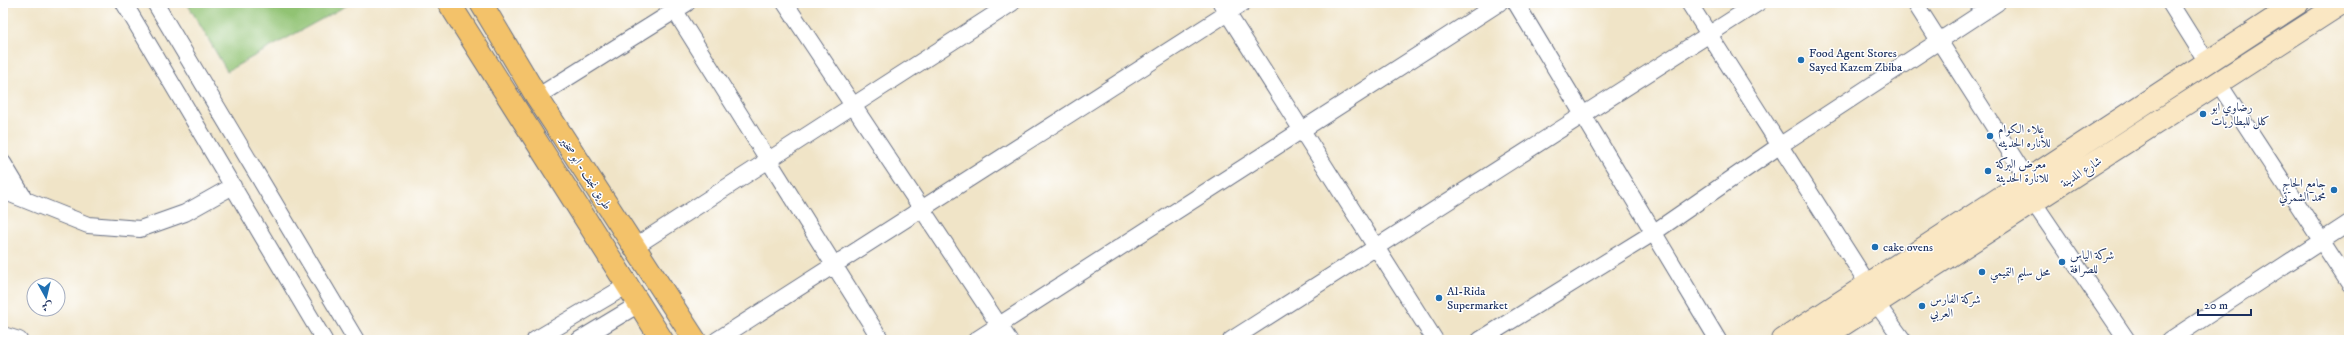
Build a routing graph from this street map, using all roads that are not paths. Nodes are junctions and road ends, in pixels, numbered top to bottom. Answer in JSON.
{"nodes":[{"id":1,"x":124,"y":3,"type":"edge"},
{"id":2,"x":154,"y":3,"type":"edge"},
{"id":3,"x":449,"y":3,"type":"edge"},
{"id":4,"x":481,"y":3,"type":"edge"},
{"id":5,"x":785,"y":3,"type":"edge"},
{"id":6,"x":1012,"y":3,"type":"edge"},
{"id":7,"x":1243,"y":3,"type":"edge"},
{"id":8,"x":1499,"y":3,"type":"edge"},
{"id":9,"x":1516,"y":3,"type":"edge"},
{"id":10,"x":1689,"y":3,"type":"edge"},
{"id":11,"x":1758,"y":3,"type":"edge"},
{"id":12,"x":1915,"y":3,"type":"edge"},
{"id":13,"x":1997,"y":3,"type":"edge"},
{"id":14,"x":2170,"y":3,"type":"edge"},
{"id":15,"x":2298,"y":3,"type":"edge"},
{"id":16,"x":2342,"y":3,"type":"edge"},
{"id":17,"x":677,"y":6,"type":"edge"},
{"id":18,"x":1224,"y":8,"type":"edge"},
{"id":19,"x":1709,"y":34,"type":"junction"},
{"id":20,"x":1940,"y":42,"type":"junction"},
{"id":21,"x":2207,"y":62,"type":"junction"},
{"id":22,"x":2219,"y":84,"type":"junction"},
{"id":23,"x":537,"y":97,"type":"junction"},
{"id":24,"x":853,"y":106,"type":"junction"},
{"id":25,"x":1582,"y":115,"type":"junction"},
{"id":26,"x":1302,"y":130,"type":"junction"},
{"id":27,"x":1779,"y":146,"type":"junction"},
{"id":28,"x":768,"y":160,"type":"junction"},
{"id":29,"x":3,"y":163,"type":"edge"},
{"id":30,"x":2028,"y":180,"type":"junction"},
{"id":31,"x":233,"y":186,"type":"junction"},
{"id":32,"x":3,"y":191,"type":"edge"},
{"id":33,"x":24,"y":198,"type":"junction"},
{"id":34,"x":2034,"y":203,"type":"junction"},
{"id":35,"x":921,"y":209,"type":"junction"},
{"id":36,"x":2349,"y":223,"type":"edge"},
{"id":37,"x":1652,"y":233,"type":"junction"},
{"id":38,"x":2322,"y":240,"type":"junction"},
{"id":39,"x":634,"y":247,"type":"junction"},
{"id":40,"x":1376,"y":247,"type":"junction"},
{"id":41,"x":834,"y":265,"type":"junction"},
{"id":42,"x":2349,"y":283,"type":"edge"},
{"id":43,"x":628,"y":285,"type":"junction"},
{"id":44,"x":1872,"y":294,"type":"junction"},
{"id":45,"x":639,"y":304,"type":"junction"},
{"id":46,"x":565,"y":322,"type":"junction"},
{"id":47,"x":999,"y":325,"type":"junction"},
{"id":48,"x":3,"y":334,"type":"edge"},
{"id":49,"x":19,"y":340,"type":"edge"},
{"id":50,"x":324,"y":340,"type":"edge"},
{"id":51,"x":356,"y":340,"type":"edge"},
{"id":52,"x":535,"y":340,"type":"edge"},
{"id":53,"x":579,"y":340,"type":"edge"},
{"id":54,"x":662,"y":340,"type":"edge"},
{"id":55,"x":695,"y":340,"type":"edge"},
{"id":56,"x":717,"y":340,"type":"edge"},
{"id":57,"x":881,"y":340,"type":"edge"},
{"id":58,"x":976,"y":340,"type":"edge"},
{"id":59,"x":1008,"y":340,"type":"edge"},
{"id":60,"x":1231,"y":340,"type":"edge"},
{"id":61,"x":1435,"y":340,"type":"edge"},
{"id":62,"x":1480,"y":340,"type":"edge"},
{"id":63,"x":1718,"y":340,"type":"edge"},
{"id":64,"x":1783,"y":340,"type":"edge"},
{"id":65,"x":1819,"y":340,"type":"edge"},
{"id":66,"x":1904,"y":340,"type":"edge"},
{"id":67,"x":2127,"y":340,"type":"edge"},
{"id":68,"x":2170,"y":340,"type":"edge"}],
"edges":[{"from":1,"to":31,"type":"street"},
{"from":2,"to":51,"type":"street"},
{"from":3,"to":43,"type":"highway","name":"طريق نجف - ابو صخير"},
{"from":4,"to":23,"type":"highway","name":"طريق نجف - ابو صخير"},
{"from":5,"to":24,"type":"street"},
{"from":6,"to":24,"type":"street"},
{"from":7,"to":18,"type":"street"},
{"from":8,"to":26,"type":"street"},
{"from":9,"to":25,"type":"street"},
{"from":10,"to":19,"type":"street"},
{"from":11,"to":19,"type":"street"},
{"from":12,"to":20,"type":"street"},
{"from":13,"to":20,"type":"street"},
{"from":14,"to":21,"type":"street"},
{"from":15,"to":21,"type":"main road","name":"شارع المدينة"},
{"from":16,"to":22,"type":"main road","name":"شارع المدينة"},
{"from":17,"to":23,"type":"street"},
{"from":17,"to":28,"type":"street"},
{"from":18,"to":26,"type":"street"},
{"from":18,"to":35,"type":"street"},
{"from":19,"to":25,"type":"street"},
{"from":19,"to":27,"type":"street"},
{"from":20,"to":27,"type":"street"},
{"from":20,"to":30,"type":"street"},
{"from":21,"to":30,"type":"main road","name":"شارع المدينة"},
{"from":22,"to":34,"type":"main road","name":"شارع المدينة"},
{"from":22,"to":38,"type":"street"},
{"from":23,"to":39,"type":"highway","name":"طريق نجف - ابو صخير"},
{"from":24,"to":28,"type":"street"},
{"from":24,"to":35,"type":"street"},
{"from":25,"to":37,"type":"street"},
{"from":25,"to":40,"type":"street"},
{"from":26,"to":40,"type":"street"},
{"from":26,"to":47,"type":"street"},
{"from":27,"to":37,"type":"street"},
{"from":27,"to":44,"type":"street"},
{"from":28,"to":39,"type":"street"},
{"from":28,"to":41,"type":"street"},
{"from":29,"to":33,"type":"street"},
{"from":30,"to":44,"type":"main road","name":"شارع المدينة"},
{"from":31,"to":33,"type":"street"},
{"from":31,"to":50,"type":"street"},
{"from":32,"to":33,"type":"street"},
{"from":34,"to":44,"type":"main road","name":"شارع المدينة"},
{"from":34,"to":67,"type":"street"},
{"from":35,"to":41,"type":"street"},
{"from":35,"to":47,"type":"street"},
{"from":36,"to":38,"type":"street"},
{"from":37,"to":62,"type":"street"},
{"from":37,"to":63,"type":"street"},
{"from":38,"to":42,"type":"street"},
{"from":38,"to":68,"type":"street"},
{"from":39,"to":55,"type":"highway","name":"طريق نجف - ابو صخير"},
{"from":40,"to":60,"type":"street"},
{"from":40,"to":61,"type":"street"},
{"from":41,"to":56,"type":"street"},
{"from":41,"to":57,"type":"street"},
{"from":43,"to":45,"type":"highway","name":"طريق نجف - ابو صخير"},
{"from":43,"to":46,"type":"street"},
{"from":44,"to":64,"type":"main road","name":"شارع المدينة"},
{"from":44,"to":65,"type":"main road","name":"شارع المدينة"},
{"from":44,"to":66,"type":"street"},
{"from":45,"to":53,"type":"street"},
{"from":45,"to":54,"type":"highway","name":"طريق نجف - ابو صخير"},
{"from":46,"to":52,"type":"street"},
{"from":46,"to":53,"type":"street"},
{"from":47,"to":58,"type":"street"},
{"from":47,"to":59,"type":"street"},
{"from":48,"to":49,"type":"street"}]}
